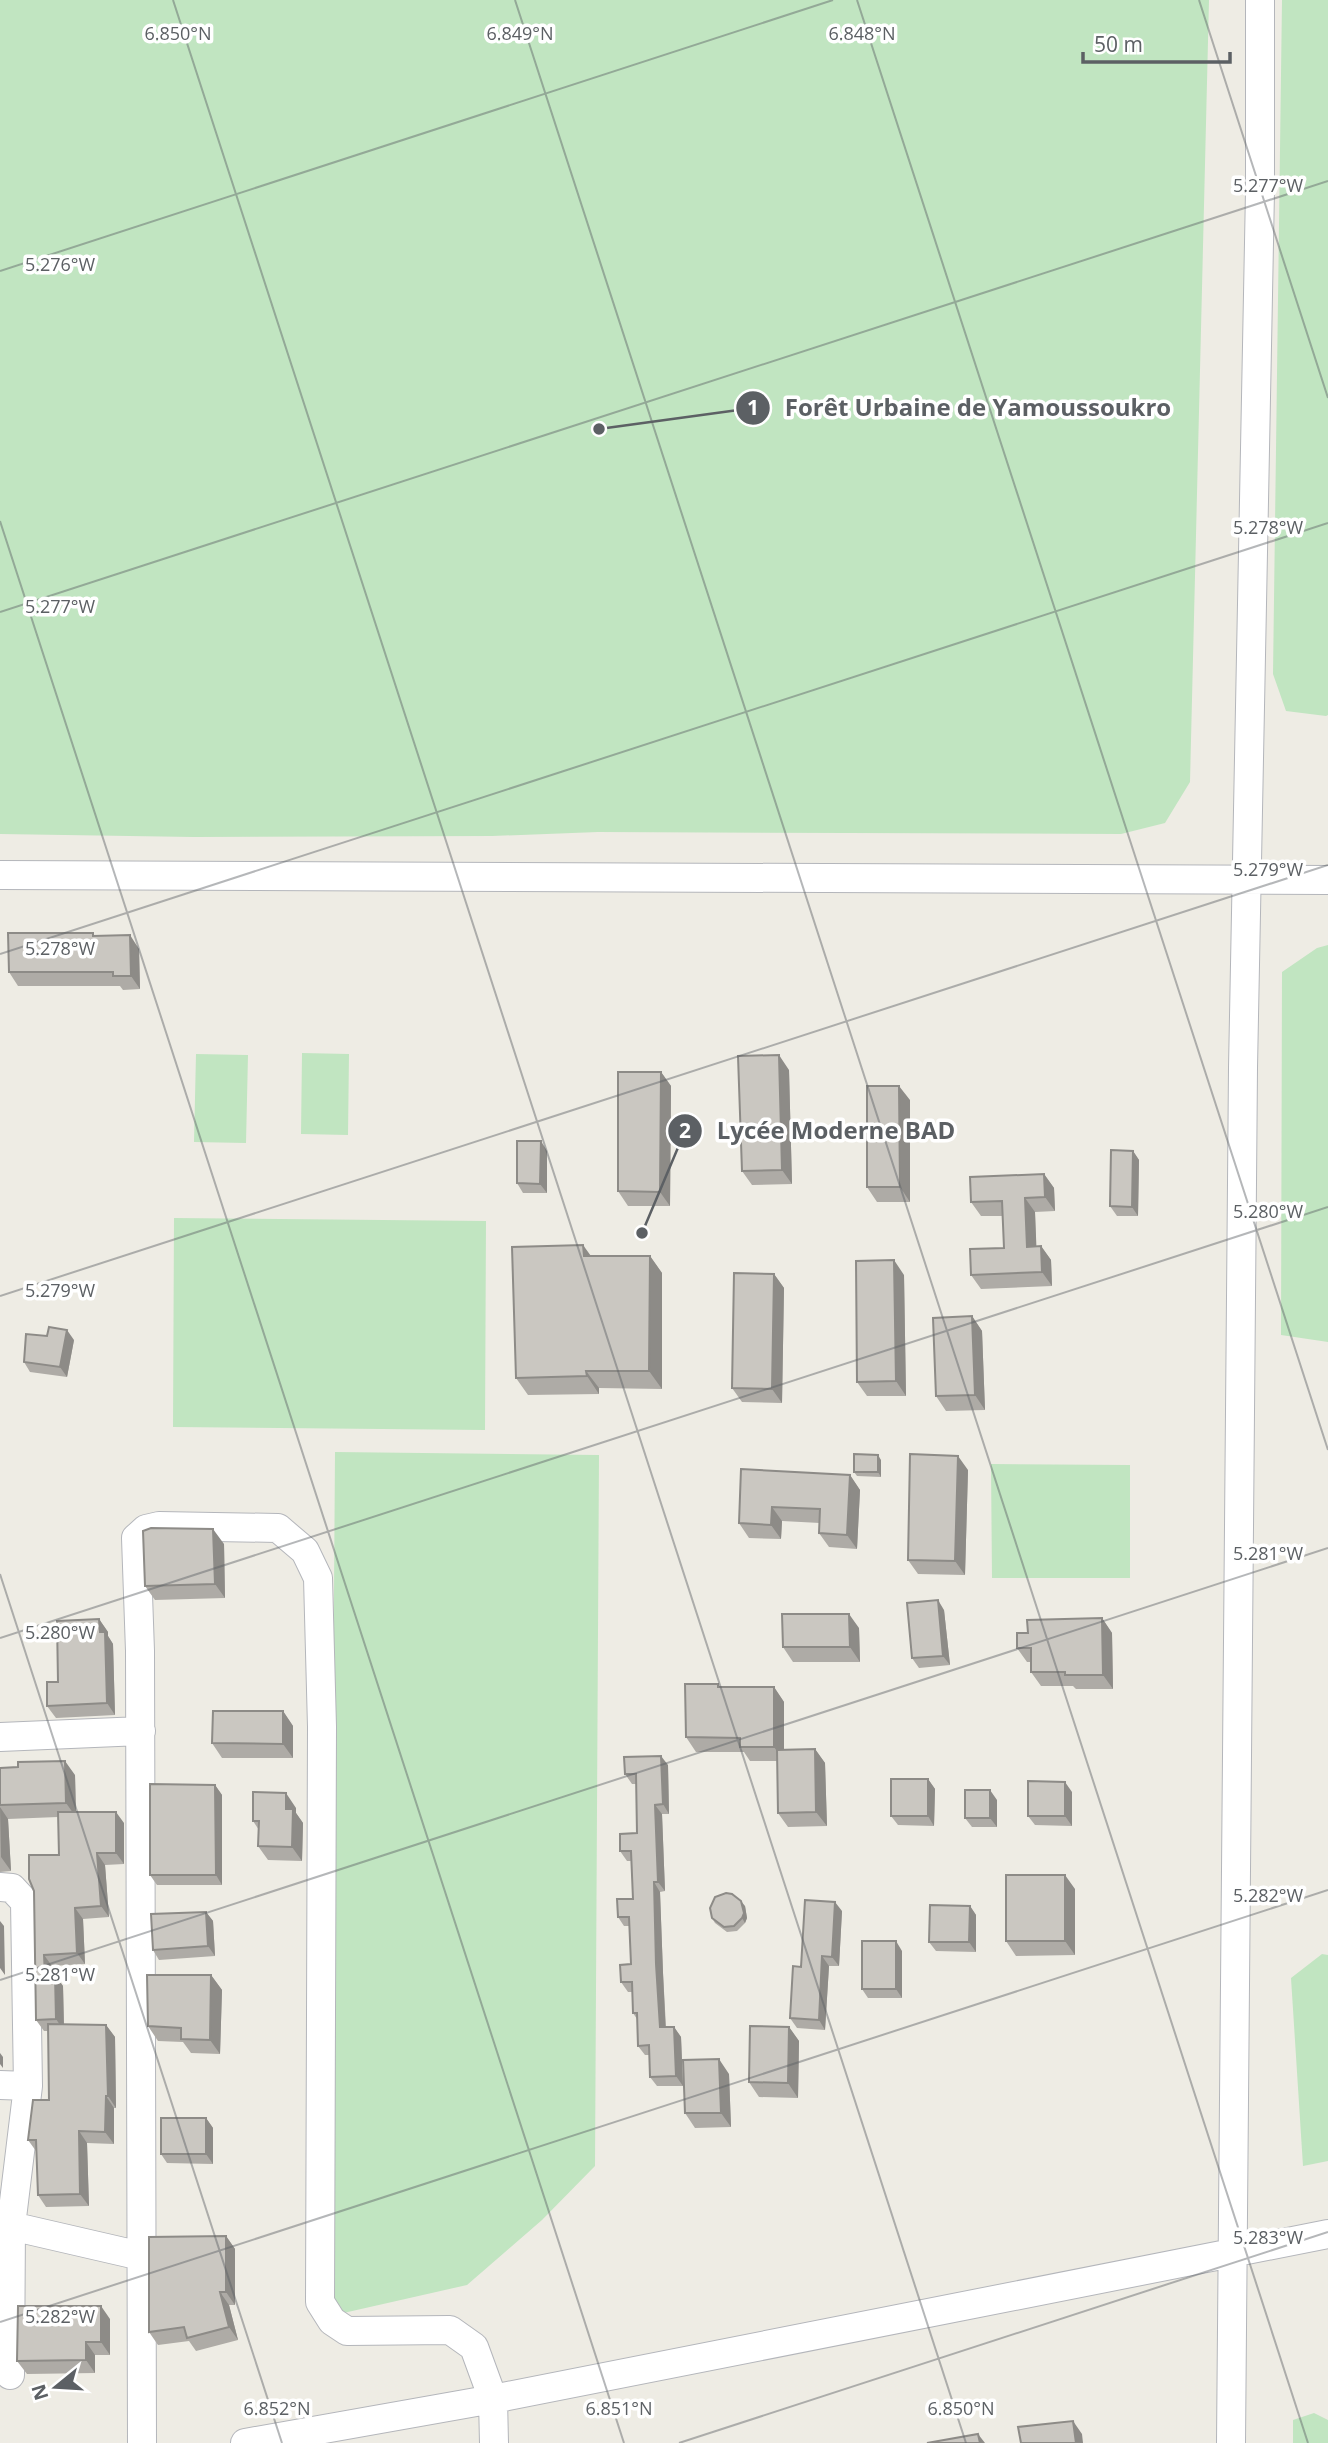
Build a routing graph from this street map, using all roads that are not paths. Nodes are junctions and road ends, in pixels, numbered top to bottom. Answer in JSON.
{"nodes":[{"id":1,"x":1260,"y":0,"type":"edge"},
{"id":2,"x":0,"y":875,"type":"edge"},
{"id":3,"x":1248,"y":879,"type":"junction"},
{"id":4,"x":1328,"y":880,"type":"edge"},
{"id":5,"x":141,"y":1731,"type":"junction"},
{"id":6,"x":0,"y":1737,"type":"edge"},
{"id":7,"x":0,"y":1887,"type":"edge"},
{"id":8,"x":0,"y":2085,"type":"edge"},
{"id":9,"x":28,"y":2086,"type":"junction"},
{"id":10,"x":11,"y":2226,"type":"junction"},
{"id":11,"x":1328,"y":2234,"type":"edge"},
{"id":12,"x":1233,"y":2251,"type":"junction"},
{"id":13,"x":141,"y":2256,"type":"junction"},
{"id":14,"x":5,"y":2290,"type":"edge"},
{"id":15,"x":10,"y":2375,"type":"dead end"},
{"id":16,"x":493,"y":2399,"type":"junction"},
{"id":17,"x":142,"y":2443,"type":"edge"},
{"id":18,"x":245,"y":2443,"type":"edge"},
{"id":19,"x":494,"y":2443,"type":"edge"},
{"id":20,"x":1231,"y":2443,"type":"edge"}],
"edges":[{"from":1,"to":3,"type":"street"},
{"from":2,"to":3,"type":"street"},
{"from":3,"to":4,"type":"street"},
{"from":3,"to":12,"type":"street"},
{"from":5,"to":6,"type":"street"},
{"from":5,"to":13,"type":"street"},
{"from":5,"to":16,"type":"street"},
{"from":7,"to":9,"type":"street"},
{"from":8,"to":9,"type":"street"},
{"from":9,"to":10,"type":"street"},
{"from":10,"to":13,"type":"street"},
{"from":10,"to":14,"type":"street"},
{"from":11,"to":12,"type":"street"},
{"from":12,"to":16,"type":"street"},
{"from":12,"to":20,"type":"street"},
{"from":13,"to":17,"type":"street"},
{"from":14,"to":15,"type":"street"},
{"from":16,"to":18,"type":"street"},
{"from":16,"to":19,"type":"street"}]}
